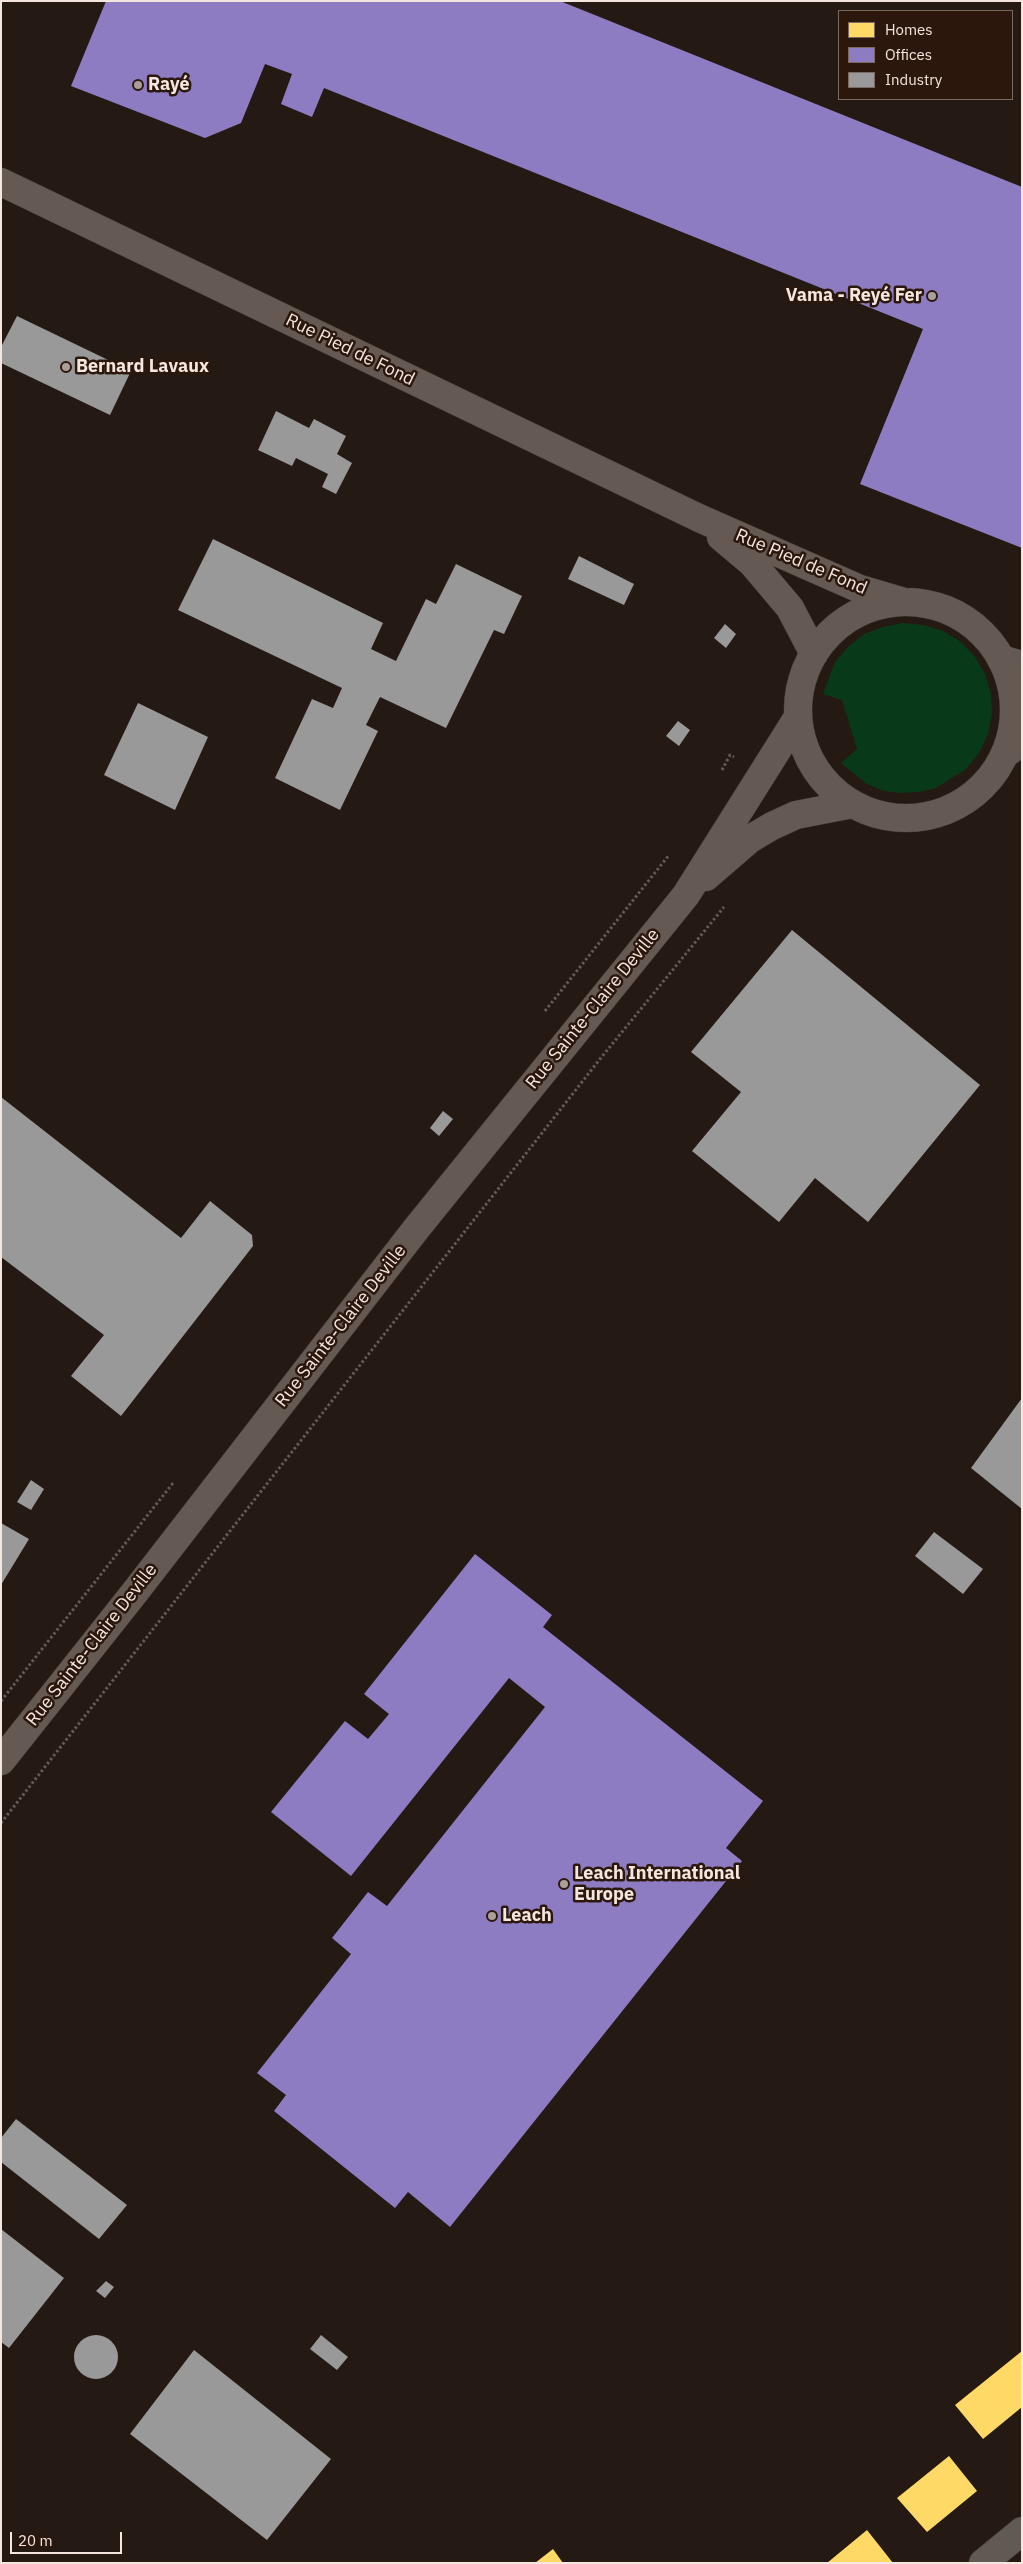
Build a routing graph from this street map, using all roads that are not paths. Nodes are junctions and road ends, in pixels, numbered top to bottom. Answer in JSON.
{"nodes":[{"id":1,"x":1,"y":182,"type":"edge"},
{"id":2,"x":699,"y":518,"type":"junction"},
{"id":3,"x":904,"y":602,"type":"junction"},
{"id":4,"x":814,"y":654,"type":"junction"},
{"id":5,"x":1011,"y":662,"type":"edge"},
{"id":6,"x":798,"y":717,"type":"junction"},
{"id":7,"x":1013,"y":748,"type":"edge"},
{"id":8,"x":853,"y":804,"type":"junction"},
{"id":9,"x":686,"y":894,"type":"junction"},
{"id":10,"x":1,"y":1761,"type":"edge"},
{"id":11,"x":1022,"y":2530,"type":"edge"},
{"id":12,"x":983,"y":2563,"type":"edge"}],
"edges":[{"from":1,"to":2,"type":"main road","name":"Rue Pied de Fond"},
{"from":2,"to":3,"type":"main road","name":"Rue Pied de Fond"},
{"from":2,"to":4,"type":"main road","name":"Rue Pied de Fond"},
{"from":3,"to":4,"type":"main road"},
{"from":3,"to":5,"type":"main road"},
{"from":4,"to":6,"type":"main road"},
{"from":5,"to":7,"type":"main road"},
{"from":6,"to":8,"type":"main road"},
{"from":6,"to":9,"type":"main road","name":"Rue Sainte-Claire Deville"},
{"from":7,"to":8,"type":"main road"},
{"from":8,"to":9,"type":"main road","name":"Rue Sainte-Claire Deville"},
{"from":9,"to":10,"type":"main road","name":"Rue Sainte-Claire Deville"},
{"from":11,"to":12,"type":"street"}]}
